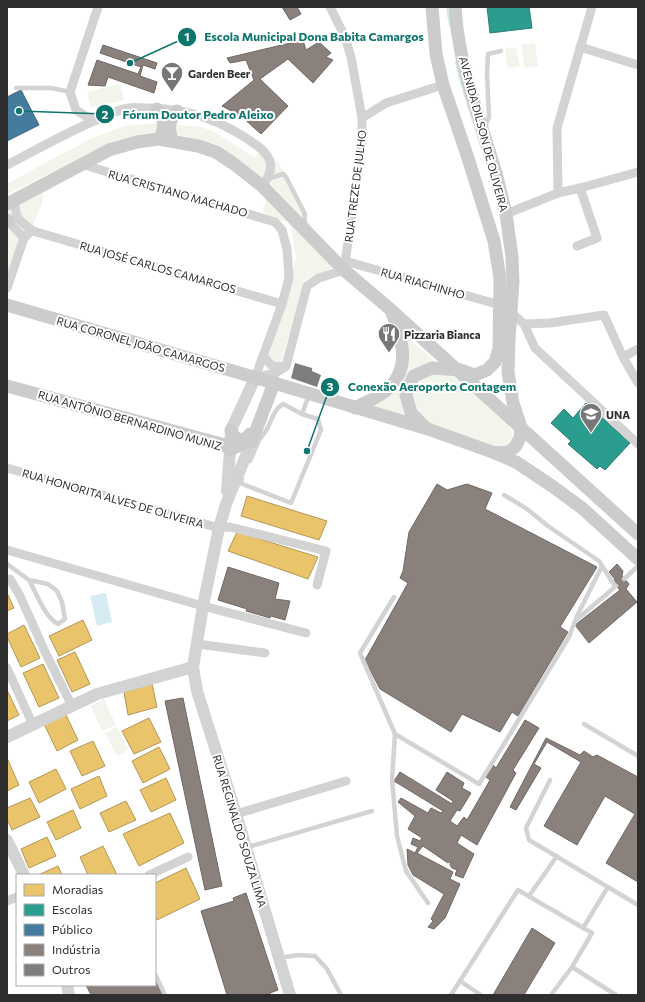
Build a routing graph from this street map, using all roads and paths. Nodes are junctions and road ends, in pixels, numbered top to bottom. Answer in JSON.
{"nodes":[{"id":1,"x":98,"y":7,"type":"edge"},
{"id":2,"x":330,"y":7,"type":"edge"},
{"id":3,"x":432,"y":7,"type":"edge"},
{"id":4,"x":455,"y":7,"type":"edge"},
{"id":5,"x":592,"y":7,"type":"edge"},
{"id":6,"x":580,"y":47,"type":"junction"},
{"id":7,"x":501,"y":51,"type":"dead end"},
{"id":8,"x":638,"y":65,"type":"edge"},
{"id":9,"x":443,"y":85,"type":"junction"},
{"id":10,"x":16,"y":88,"type":"dead end"},
{"id":11,"x":70,"y":92,"type":"junction"},
{"id":12,"x":157,"y":108,"type":"junction"},
{"id":13,"x":177,"y":111,"type":"junction"},
{"id":14,"x":101,"y":118,"type":"junction"},
{"id":15,"x":362,"y":118,"type":"junction"},
{"id":16,"x":484,"y":130,"type":"junction"},
{"id":17,"x":159,"y":139,"type":"junction"},
{"id":18,"x":172,"y":142,"type":"junction"},
{"id":19,"x":81,"y":164,"type":"junction"},
{"id":20,"x":7,"y":165,"type":"edge"},
{"id":21,"x":638,"y":172,"type":"edge"},
{"id":22,"x":265,"y":182,"type":"junction"},
{"id":23,"x":580,"y":188,"type":"junction"},
{"id":24,"x":558,"y":193,"type":"junction"},
{"id":25,"x":11,"y":202,"type":"edge"},
{"id":26,"x":506,"y":214,"type":"junction"},
{"id":27,"x":7,"y":220,"type":"edge"},
{"id":28,"x":304,"y":229,"type":"junction"},
{"id":29,"x":34,"y":231,"type":"junction"},
{"id":30,"x":24,"y":238,"type":"junction"},
{"id":31,"x":576,"y":246,"type":"dead end"},
{"id":32,"x":345,"y":266,"type":"junction"},
{"id":33,"x":7,"y":288,"type":"edge"},
{"id":34,"x":282,"y":304,"type":"junction"},
{"id":35,"x":7,"y":305,"type":"edge"},
{"id":36,"x":500,"y":305,"type":"junction"},
{"id":37,"x":390,"y":309,"type":"junction"},
{"id":38,"x":511,"y":312,"type":"junction"},
{"id":39,"x":524,"y":324,"type":"junction"},
{"id":40,"x":638,"y":349,"type":"edge"},
{"id":41,"x":262,"y":356,"type":"junction"},
{"id":42,"x":623,"y":357,"type":"junction"},
{"id":43,"x":285,"y":367,"type":"junction"},
{"id":44,"x":457,"y":370,"type":"junction"},
{"id":45,"x":255,"y":378,"type":"junction"},
{"id":46,"x":274,"y":383,"type":"junction"},
{"id":47,"x":638,"y":383,"type":"edge"},
{"id":48,"x":7,"y":386,"type":"edge"},
{"id":49,"x":309,"y":394,"type":"junction"},
{"id":50,"x":355,"y":408,"type":"junction"},
{"id":51,"x":302,"y":414,"type":"junction"},
{"id":52,"x":521,"y":427,"type":"junction"},
{"id":53,"x":231,"y":430,"type":"junction"},
{"id":54,"x":428,"y":430,"type":"junction"},
{"id":55,"x":256,"y":437,"type":"junction"},
{"id":56,"x":638,"y":444,"type":"edge"},
{"id":57,"x":230,"y":450,"type":"junction"},
{"id":58,"x":495,"y":453,"type":"junction"},
{"id":59,"x":7,"y":468,"type":"edge"},
{"id":60,"x":247,"y":469,"type":"dead end"},
{"id":61,"x":244,"y":476,"type":"dead end"},
{"id":62,"x":504,"y":495,"type":"dead end"},
{"id":63,"x":226,"y":504,"type":"junction"},
{"id":64,"x":219,"y":528,"type":"junction"},
{"id":65,"x":638,"y":534,"type":"edge"},
{"id":66,"x":7,"y":550,"type":"edge"},
{"id":67,"x":638,"y":559,"type":"edge"},
{"id":68,"x":7,"y":564,"type":"edge"},
{"id":69,"x":602,"y":566,"type":"junction"},
{"id":70,"x":638,"y":566,"type":"edge"},
{"id":71,"x":10,"y":579,"type":"dead end"},
{"id":72,"x":624,"y":579,"type":"dead end"},
{"id":73,"x":29,"y":580,"type":"junction"},
{"id":74,"x":317,"y":585,"type":"dead end"},
{"id":75,"x":394,"y":597,"type":"dead end"},
{"id":76,"x":203,"y":606,"type":"junction"},
{"id":77,"x":575,"y":621,"type":"junction"},
{"id":78,"x":306,"y":633,"type":"dead end"},
{"id":79,"x":197,"y":644,"type":"junction"},
{"id":80,"x":265,"y":653,"type":"dead end"},
{"id":81,"x":193,"y":667,"type":"junction"},
{"id":82,"x":7,"y":668,"type":"edge"},
{"id":83,"x":72,"y":706,"type":"junction"},
{"id":84,"x":584,"y":724,"type":"dead end"},
{"id":85,"x":33,"y":725,"type":"junction"},
{"id":86,"x":395,"y":734,"type":"junction"},
{"id":87,"x":7,"y":737,"type":"edge"},
{"id":88,"x":638,"y":756,"type":"edge"},
{"id":89,"x":550,"y":780,"type":"dead end"},
{"id":90,"x":346,"y":781,"type":"dead end"},
{"id":91,"x":372,"y":811,"type":"dead end"},
{"id":92,"x":236,"y":814,"type":"junction"},
{"id":93,"x":7,"y":840,"type":"edge"},
{"id":94,"x":246,"y":848,"type":"junction"},
{"id":95,"x":557,"y":856,"type":"junction"},
{"id":96,"x":188,"y":857,"type":"dead end"},
{"id":97,"x":24,"y":874,"type":"edge"},
{"id":98,"x":151,"y":874,"type":"edge"},
{"id":99,"x":608,"y":887,"type":"junction"},
{"id":100,"x":529,"y":896,"type":"junction"},
{"id":101,"x":428,"y":902,"type":"dead end"},
{"id":102,"x":638,"y":905,"type":"edge"},
{"id":103,"x":583,"y":928,"type":"junction"},
{"id":104,"x":279,"y":958,"type":"junction"},
{"id":105,"x":572,"y":967,"type":"junction"},
{"id":106,"x":156,"y":976,"type":"edge"},
{"id":107,"x":460,"y":981,"type":"junction"},
{"id":108,"x":165,"y":995,"type":"edge"},
{"id":109,"x":290,"y":995,"type":"edge"},
{"id":110,"x":342,"y":995,"type":"edge"},
{"id":111,"x":451,"y":995,"type":"edge"},
{"id":112,"x":481,"y":995,"type":"edge"},
{"id":113,"x":551,"y":995,"type":"edge"},
{"id":114,"x":616,"y":995,"type":"edge"}],
"edges":[{"from":1,"to":11,"type":"street"},
{"from":2,"to":15,"type":"street"},
{"from":3,"to":9,"type":"main road","name":"AVENIDA DILSON DE OLIVEIRA"},
{"from":4,"to":16,"type":"main road","name":"AVENIDA DILSON DE OLIVEIRA"},
{"from":5,"to":6,"type":"street"},
{"from":6,"to":8,"type":"street"},
{"from":6,"to":24,"type":"street"},
{"from":7,"to":16,"type":"lane"},
{"from":9,"to":15,"type":"street","name":"RUA TREZE DE JULHO"},
{"from":9,"to":36,"type":"main road","name":"AVENIDA DILSON DE OLIVEIRA"},
{"from":10,"to":11,"type":"lane"},
{"from":11,"to":14,"type":"street"},
{"from":12,"to":13,"type":"street"},
{"from":12,"to":14,"type":"street"},
{"from":12,"to":17,"type":"main road"},
{"from":13,"to":18,"type":"main road"},
{"from":13,"to":22,"type":"street"},
{"from":14,"to":20,"type":"street"},
{"from":15,"to":32,"type":"street","name":"RUA TREZE DE JULHO"},
{"from":16,"to":26,"type":"main road","name":"AVENIDA DILSON DE OLIVEIRA"},
{"from":17,"to":18,"type":"main road"},
{"from":17,"to":19,"type":"main road"},
{"from":18,"to":22,"type":"main road"},
{"from":19,"to":25,"type":"main road"},
{"from":19,"to":34,"type":"street","name":"RUA CRISTIANO MACHADO"},
{"from":21,"to":23,"type":"street"},
{"from":22,"to":28,"type":"main road"},
{"from":22,"to":28,"type":"lane"},
{"from":23,"to":24,"type":"street"},
{"from":23,"to":31,"type":"street"},
{"from":24,"to":26,"type":"street"},
{"from":25,"to":29,"type":"street","name":"RUA JOSÉ CARLOS CAMARGOS"},
{"from":26,"to":38,"type":"main road","name":"AVENIDA DILSON DE OLIVEIRA"},
{"from":27,"to":30,"type":"street"},
{"from":28,"to":32,"type":"main road"},
{"from":29,"to":30,"type":"street"},
{"from":29,"to":34,"type":"street","name":"RUA JOSÉ CARLOS CAMARGOS"},
{"from":30,"to":33,"type":"street"},
{"from":32,"to":36,"type":"street","name":"RUA RIACHINHO"},
{"from":32,"to":37,"type":"main road"},
{"from":32,"to":43,"type":"street"},
{"from":34,"to":41,"type":"street"},
{"from":35,"to":45,"type":"main road","name":"RUA CORONEL JOÃO CAMARGOS"},
{"from":36,"to":44,"type":"main road","name":"AVENIDA DILSON DE OLIVEIRA"},
{"from":37,"to":44,"type":"main road"},
{"from":37,"to":50,"type":"main road"},
{"from":38,"to":39,"type":"street"},
{"from":38,"to":52,"type":"main road","name":"AVENIDA DILSON DE OLIVEIRA"},
{"from":39,"to":42,"type":"street"},
{"from":39,"to":56,"type":"street"},
{"from":40,"to":42,"type":"street"},
{"from":41,"to":43,"type":"street"},
{"from":41,"to":45,"type":"street"},
{"from":42,"to":47,"type":"street"},
{"from":43,"to":45,"type":"street"},
{"from":44,"to":52,"type":"main road"},
{"from":44,"to":54,"type":"main road"},
{"from":45,"to":46,"type":"main road","name":"RUA CORONEL JOÃO CAMARGOS"},
{"from":45,"to":53,"type":"street"},
{"from":46,"to":49,"type":"main road","name":"RUA CORONEL JOÃO CAMARGOS"},
{"from":46,"to":55,"type":"main road"},
{"from":48,"to":57,"type":"main road","name":"RUA ANTÔNIO BERNARDINO MUNIZ"},
{"from":49,"to":50,"type":"main road","name":"RUA CORONEL JOÃO CAMARGOS"},
{"from":49,"to":51,"type":"lane"},
{"from":50,"to":54,"type":"main road","name":"RUA CORONEL JOÃO CAMARGOS"},
{"from":51,"to":55,"type":"lane"},
{"from":51,"to":61,"type":"lane"},
{"from":52,"to":58,"type":"main road"},
{"from":52,"to":65,"type":"main road"},
{"from":53,"to":55,"type":"main road"},
{"from":53,"to":57,"type":"street"},
{"from":54,"to":58,"type":"main road","name":"RUA CORONEL JOÃO CAMARGOS"},
{"from":55,"to":57,"type":"main road","name":"RUA ANTÔNIO BERNARDINO MUNIZ"},
{"from":55,"to":60,"type":"lane"},
{"from":55,"to":63,"type":"street"},
{"from":57,"to":63,"type":"street"},
{"from":58,"to":67,"type":"main road","name":"RUA CORONEL JOÃO CAMARGOS"},
{"from":59,"to":64,"type":"street","name":"RUA HONORITA ALVES DE OLIVEIRA"},
{"from":62,"to":69,"type":"lane"},
{"from":63,"to":64,"type":"street","name":"RUA REGINALDO SOUZA LIMA"},
{"from":64,"to":74,"type":"street","name":"RUA HONORITA ALVES DE OLIVEIRA"},
{"from":64,"to":76,"type":"street","name":"RUA REGINALDO SOUZA LIMA"},
{"from":66,"to":76,"type":"street"},
{"from":68,"to":73,"type":"lane"},
{"from":69,"to":77,"type":"lane"},
{"from":69,"to":77,"type":"lane"},
{"from":70,"to":72,"type":"lane"},
{"from":71,"to":83,"type":"street"},
{"from":73,"to":73,"type":"lane"},
{"from":75,"to":86,"type":"lane"},
{"from":76,"to":78,"type":"street"},
{"from":76,"to":79,"type":"street","name":"RUA REGINALDO SOUZA LIMA"},
{"from":77,"to":86,"type":"lane"},
{"from":79,"to":80,"type":"street"},
{"from":79,"to":81,"type":"street","name":"RUA REGINALDO SOUZA LIMA"},
{"from":81,"to":83,"type":"street"},
{"from":81,"to":92,"type":"street","name":"RUA REGINALDO SOUZA LIMA"},
{"from":82,"to":85,"type":"street"},
{"from":83,"to":85,"type":"street"},
{"from":84,"to":88,"type":"lane"},
{"from":85,"to":87,"type":"street"},
{"from":86,"to":101,"type":"lane"},
{"from":89,"to":95,"type":"lane"},
{"from":90,"to":92,"type":"street"},
{"from":91,"to":94,"type":"lane"},
{"from":92,"to":94,"type":"street","name":"RUA REGINALDO SOUZA LIMA"},
{"from":93,"to":97,"type":"street"},
{"from":94,"to":104,"type":"street","name":"RUA REGINALDO SOUZA LIMA"},
{"from":95,"to":99,"type":"lane"},
{"from":95,"to":100,"type":"lane"},
{"from":96,"to":98,"type":"street"},
{"from":99,"to":102,"type":"lane"},
{"from":99,"to":103,"type":"lane"},
{"from":100,"to":103,"type":"lane"},
{"from":100,"to":107,"type":"lane"},
{"from":103,"to":105,"type":"lane"},
{"from":104,"to":109,"type":"street","name":"RUA REGINALDO SOUZA LIMA"},
{"from":104,"to":110,"type":"lane"},
{"from":105,"to":113,"type":"lane"},
{"from":105,"to":114,"type":"lane"},
{"from":106,"to":108,"type":"lane"},
{"from":107,"to":111,"type":"lane"},
{"from":107,"to":112,"type":"lane"}]}
